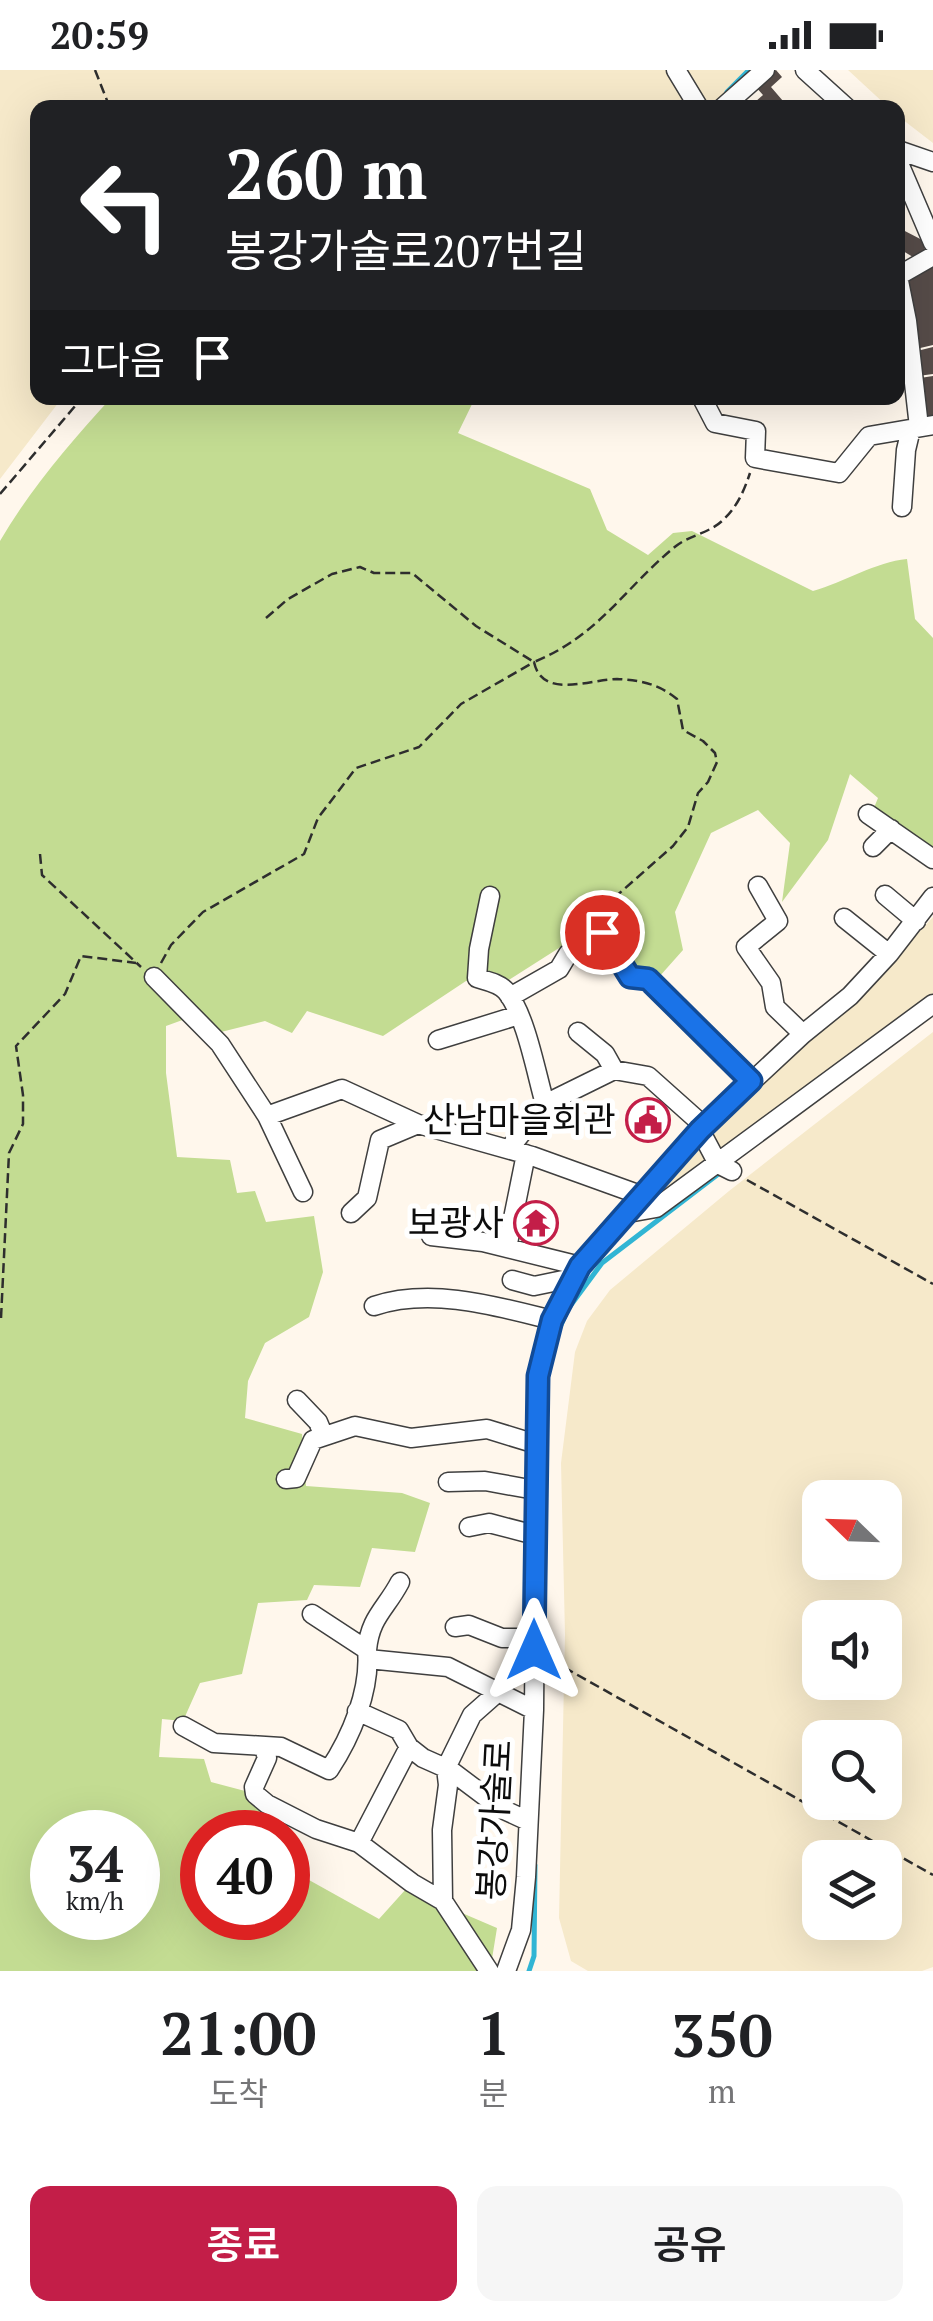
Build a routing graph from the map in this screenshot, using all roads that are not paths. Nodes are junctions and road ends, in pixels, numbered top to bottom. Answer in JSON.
{"nodes":[{"id":1,"x":676,"y":70,"type":"edge"},
{"id":2,"x":766,"y":70,"type":"edge"},
{"id":3,"x":805,"y":70,"type":"edge"},
{"id":4,"x":694,"y":100,"type":"edge"},
{"id":5,"x":731,"y":100,"type":"edge"},
{"id":6,"x":838,"y":100,"type":"edge"},
{"id":7,"x":905,"y":152,"type":"edge"},
{"id":8,"x":933,"y":162,"type":"edge"},
{"id":9,"x":905,"y":177,"type":"edge"},
{"id":10,"x":933,"y":243,"type":"edge"},
{"id":11,"x":933,"y":256,"type":"edge"},
{"id":12,"x":905,"y":272,"type":"edge"},
{"id":13,"x":905,"y":311,"type":"edge"},
{"id":14,"x":906,"y":399,"type":"edge"},
{"id":15,"x":705,"y":405,"type":"edge"},
{"id":16,"x":921,"y":427,"type":"edge"},
{"id":17,"x":902,"y":507,"type":"dead end"},
{"id":18,"x":868,"y":814,"type":"dead end"},
{"id":19,"x":892,"y":830,"type":"junction"},
{"id":20,"x":873,"y":848,"type":"dead end"},
{"id":21,"x":933,"y":859,"type":"edge"},
{"id":22,"x":758,"y":886,"type":"dead end"},
{"id":23,"x":884,"y":895,"type":"dead end"},
{"id":24,"x":490,"y":896,"type":"dead end"},
{"id":25,"x":933,"y":897,"type":"edge"},
{"id":26,"x":844,"y":918,"type":"dead end"},
{"id":27,"x":916,"y":921,"type":"junction"},
{"id":28,"x":889,"y":954,"type":"junction"},
{"id":29,"x":154,"y":978,"type":"road end"},
{"id":30,"x":508,"y":995,"type":"junction"},
{"id":31,"x":933,"y":1004,"type":"edge"},
{"id":32,"x":518,"y":1015,"type":"junction"},
{"id":33,"x":578,"y":1032,"type":"dead end"},
{"id":34,"x":804,"y":1034,"type":"junction"},
{"id":35,"x":438,"y":1040,"type":"dead end"},
{"id":36,"x":614,"y":1070,"type":"junction"},
{"id":37,"x":751,"y":1081,"type":"junction"},
{"id":38,"x":545,"y":1104,"type":"junction"},
{"id":39,"x":267,"y":1116,"type":"junction"},
{"id":40,"x":418,"y":1124,"type":"junction"},
{"id":41,"x":702,"y":1128,"type":"junction"},
{"id":42,"x":518,"y":1152,"type":"junction"},
{"id":43,"x":724,"y":1167,"type":"junction"},
{"id":44,"x":303,"y":1192,"type":"dead end"},
{"id":45,"x":643,"y":1196,"type":"junction"},
{"id":46,"x":351,"y":1213,"type":"dead end"},
{"id":47,"x":628,"y":1213,"type":"junction"},
{"id":48,"x":431,"y":1236,"type":"dead end"},
{"id":49,"x":507,"y":1248,"type":"junction"},
{"id":50,"x":577,"y":1272,"type":"junction"},
{"id":51,"x":512,"y":1280,"type":"dead end"},
{"id":52,"x":374,"y":1306,"type":"dead end"},
{"id":53,"x":552,"y":1320,"type":"junction"},
{"id":54,"x":297,"y":1400,"type":"dead end"},
{"id":55,"x":323,"y":1434,"type":"junction"},
{"id":56,"x":536,"y":1444,"type":"junction"},
{"id":57,"x":286,"y":1479,"type":"dead end"},
{"id":58,"x":448,"y":1482,"type":"dead end"},
{"id":59,"x":535,"y":1490,"type":"junction"},
{"id":60,"x":468,"y":1526,"type":"dead end"},
{"id":61,"x":534,"y":1535,"type":"junction"},
{"id":62,"x":400,"y":1582,"type":"dead end"},
{"id":63,"x":312,"y":1614,"type":"dead end"},
{"id":64,"x":454,"y":1627,"type":"dead end"},
{"id":65,"x":534,"y":1644,"type":"junction"},
{"id":66,"x":368,"y":1655,"type":"junction"},
{"id":67,"x":498,"y":1692,"type":"junction"},
{"id":68,"x":534,"y":1710,"type":"junction"},
{"id":69,"x":357,"y":1711,"type":"junction"},
{"id":70,"x":183,"y":1726,"type":"dead end"},
{"id":71,"x":409,"y":1747,"type":"junction"},
{"id":72,"x":264,"y":1748,"type":"junction"},
{"id":73,"x":446,"y":1768,"type":"junction"},
{"id":74,"x":528,"y":1821,"type":"junction"},
{"id":75,"x":359,"y":1844,"type":"junction"},
{"id":76,"x":443,"y":1901,"type":"junction"},
{"id":77,"x":489,"y":1971,"type":"edge"},
{"id":78,"x":506,"y":1971,"type":"edge"}],
"edges":[{"from":1,"to":4,"type":"street"},
{"from":2,"to":5,"type":"street"},
{"from":3,"to":6,"type":"street"},
{"from":7,"to":8,"type":"street"},
{"from":9,"to":10,"type":"street"},
{"from":11,"to":12,"type":"street"},
{"from":13,"to":14,"type":"street"},
{"from":14,"to":16,"type":"street"},
{"from":15,"to":16,"type":"street"},
{"from":16,"to":17,"type":"street"},
{"from":18,"to":19,"type":"street"},
{"from":19,"to":20,"type":"street"},
{"from":19,"to":21,"type":"street"},
{"from":22,"to":34,"type":"street"},
{"from":23,"to":27,"type":"street"},
{"from":24,"to":30,"type":"street"},
{"from":25,"to":27,"type":"street","name":"봉강가술로"},
{"from":26,"to":28,"type":"street"},
{"from":27,"to":28,"type":"street","name":"봉강가술로"},
{"from":28,"to":34,"type":"street","name":"봉강가술로"},
{"from":29,"to":39,"type":"street"},
{"from":30,"to":32,"type":"street"},
{"from":30,"to":37,"type":"street"},
{"from":31,"to":43,"type":"street","name":"봉강가술로"},
{"from":32,"to":35,"type":"street"},
{"from":32,"to":38,"type":"street"},
{"from":33,"to":36,"type":"street"},
{"from":34,"to":37,"type":"street","name":"봉강가술로"},
{"from":36,"to":38,"type":"street"},
{"from":36,"to":41,"type":"street"},
{"from":37,"to":41,"type":"street","name":"봉강가술로"},
{"from":38,"to":42,"type":"street"},
{"from":39,"to":40,"type":"street"},
{"from":39,"to":44,"type":"street"},
{"from":40,"to":42,"type":"street"},
{"from":40,"to":46,"type":"street"},
{"from":41,"to":43,"type":"street"},
{"from":41,"to":45,"type":"street","name":"봉강가술로"},
{"from":42,"to":45,"type":"street"},
{"from":42,"to":49,"type":"street"},
{"from":43,"to":47,"type":"street","name":"봉강가술로"},
{"from":45,"to":47,"type":"street","name":"봉강가술로"},
{"from":47,"to":50,"type":"street","name":"봉강가술로"},
{"from":48,"to":49,"type":"street"},
{"from":49,"to":50,"type":"street"},
{"from":50,"to":51,"type":"street"},
{"from":50,"to":53,"type":"street","name":"봉강가술로"},
{"from":52,"to":53,"type":"street"},
{"from":53,"to":56,"type":"street","name":"봉강가술로"},
{"from":54,"to":55,"type":"street"},
{"from":55,"to":56,"type":"street"},
{"from":55,"to":57,"type":"street"},
{"from":56,"to":59,"type":"street","name":"봉강가술로"},
{"from":58,"to":59,"type":"street"},
{"from":59,"to":61,"type":"street","name":"봉강가술로"},
{"from":60,"to":61,"type":"street"},
{"from":61,"to":65,"type":"street","name":"봉강가술로"},
{"from":62,"to":66,"type":"street"},
{"from":63,"to":66,"type":"street"},
{"from":64,"to":65,"type":"street"},
{"from":65,"to":68,"type":"street","name":"봉강가술로"},
{"from":66,"to":67,"type":"street"},
{"from":66,"to":69,"type":"street"},
{"from":67,"to":68,"type":"street"},
{"from":67,"to":73,"type":"street"},
{"from":68,"to":74,"type":"street","name":"봉강가술로"},
{"from":69,"to":71,"type":"street"},
{"from":69,"to":72,"type":"street"},
{"from":70,"to":72,"type":"street"},
{"from":71,"to":73,"type":"street"},
{"from":71,"to":75,"type":"street"},
{"from":72,"to":75,"type":"street"},
{"from":73,"to":74,"type":"street"},
{"from":73,"to":76,"type":"street"},
{"from":74,"to":78,"type":"street","name":"봉강가술로"},
{"from":75,"to":76,"type":"street"},
{"from":76,"to":77,"type":"street"}]}
